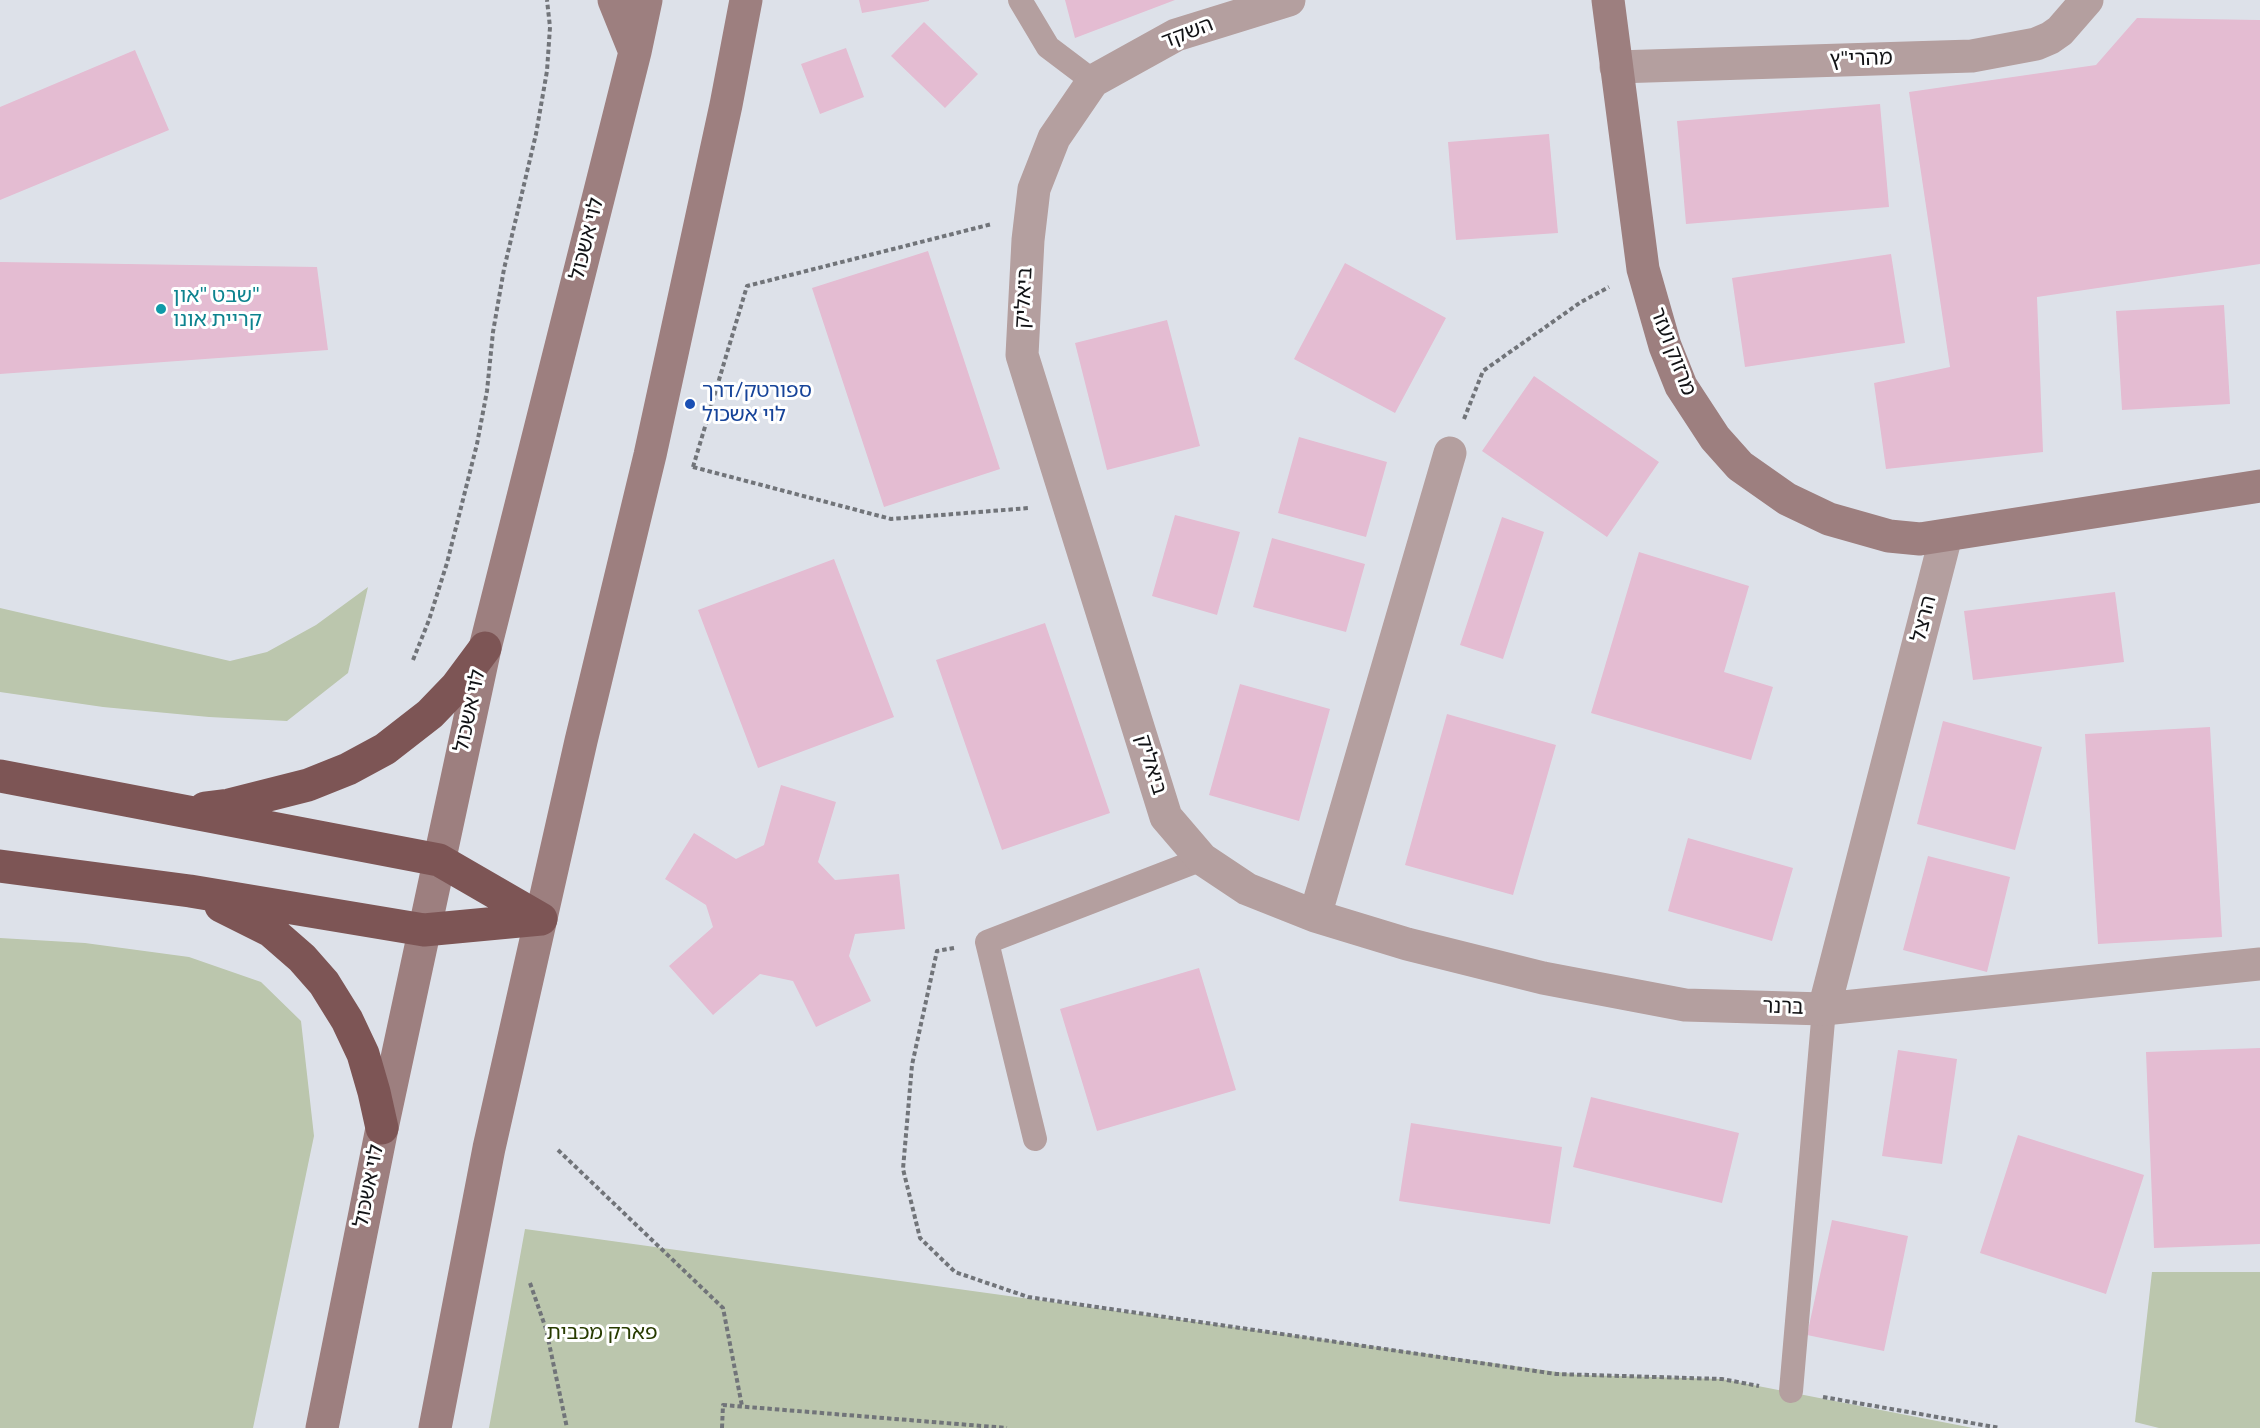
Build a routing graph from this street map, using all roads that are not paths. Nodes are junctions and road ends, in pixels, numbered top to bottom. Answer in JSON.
{"nodes":[{"id":1,"x":615,"y":0,"type":"edge"},
{"id":2,"x":646,"y":0,"type":"edge"},
{"id":3,"x":746,"y":0,"type":"edge"},
{"id":4,"x":1020,"y":0,"type":"edge"},
{"id":5,"x":1289,"y":0,"type":"edge"},
{"id":6,"x":1608,"y":0,"type":"edge"},
{"id":7,"x":2088,"y":0,"type":"edge"},
{"id":8,"x":635,"y":52,"type":"junction"},
{"id":9,"x":1616,"y":67,"type":"junction"},
{"id":10,"x":1093,"y":81,"type":"junction"},
{"id":11,"x":1450,"y":453,"type":"road end"},
{"id":12,"x":2260,"y":486,"type":"edge"},
{"id":13,"x":1946,"y":536,"type":"junction"},
{"id":14,"x":485,"y":648,"type":"junction"},
{"id":15,"x":0,"y":776,"type":"edge"},
{"id":16,"x":184,"y":811,"type":"junction"},
{"id":17,"x":1202,"y":859,"type":"junction"},
{"id":18,"x":439,"y":860,"type":"junction"},
{"id":19,"x":0,"y":866,"type":"edge"},
{"id":20,"x":190,"y":891,"type":"junction"},
{"id":21,"x":1315,"y":916,"type":"junction"},
{"id":22,"x":541,"y":919,"type":"junction"},
{"id":23,"x":424,"y":930,"type":"junction"},
{"id":24,"x":2260,"y":964,"type":"edge"},
{"id":25,"x":1824,"y":1009,"type":"junction"},
{"id":26,"x":382,"y":1128,"type":"junction"},
{"id":27,"x":1035,"y":1139,"type":"dead end"},
{"id":28,"x":1791,"y":1391,"type":"road end"},
{"id":29,"x":322,"y":1428,"type":"edge"},
{"id":30,"x":435,"y":1428,"type":"edge"}],
"edges":[{"from":1,"to":8,"type":"main road"},
{"from":2,"to":8,"type":"main road","name":"לוי אשכול"},
{"from":3,"to":22,"type":"main road"},
{"from":4,"to":10,"type":"lane"},
{"from":5,"to":10,"type":"street","name":"השקד"},
{"from":6,"to":9,"type":"main road","name":"מרזוק ועזר"},
{"from":7,"to":9,"type":"street","name":"מהרי\"ץ"},
{"from":8,"to":14,"type":"main road","name":"לוי אשכול"},
{"from":9,"to":13,"type":"main road","name":"מרזוק ועזר"},
{"from":10,"to":17,"type":"street","name":"ביאליק"},
{"from":11,"to":21,"type":"street"},
{"from":12,"to":13,"type":"main road"},
{"from":13,"to":25,"type":"street","name":"הרצל"},
{"from":14,"to":16,"type":"highway"},
{"from":14,"to":18,"type":"main road","name":"לוי אשכול"},
{"from":15,"to":16,"type":"highway"},
{"from":16,"to":18,"type":"highway"},
{"from":17,"to":21,"type":"street","name":"ביאליק"},
{"from":17,"to":27,"type":"lane"},
{"from":18,"to":22,"type":"highway"},
{"from":18,"to":23,"type":"main road","name":"לוי אשכול"},
{"from":19,"to":20,"type":"highway"},
{"from":20,"to":23,"type":"highway"},
{"from":20,"to":26,"type":"highway"},
{"from":21,"to":25,"type":"street","name":"ברנר"},
{"from":22,"to":23,"type":"highway"},
{"from":22,"to":30,"type":"main road"},
{"from":23,"to":26,"type":"main road","name":"לוי אשכול"},
{"from":24,"to":25,"type":"street","name":"ברנר"},
{"from":25,"to":28,"type":"lane"},
{"from":26,"to":29,"type":"main road","name":"לוי אשכול"}]}
